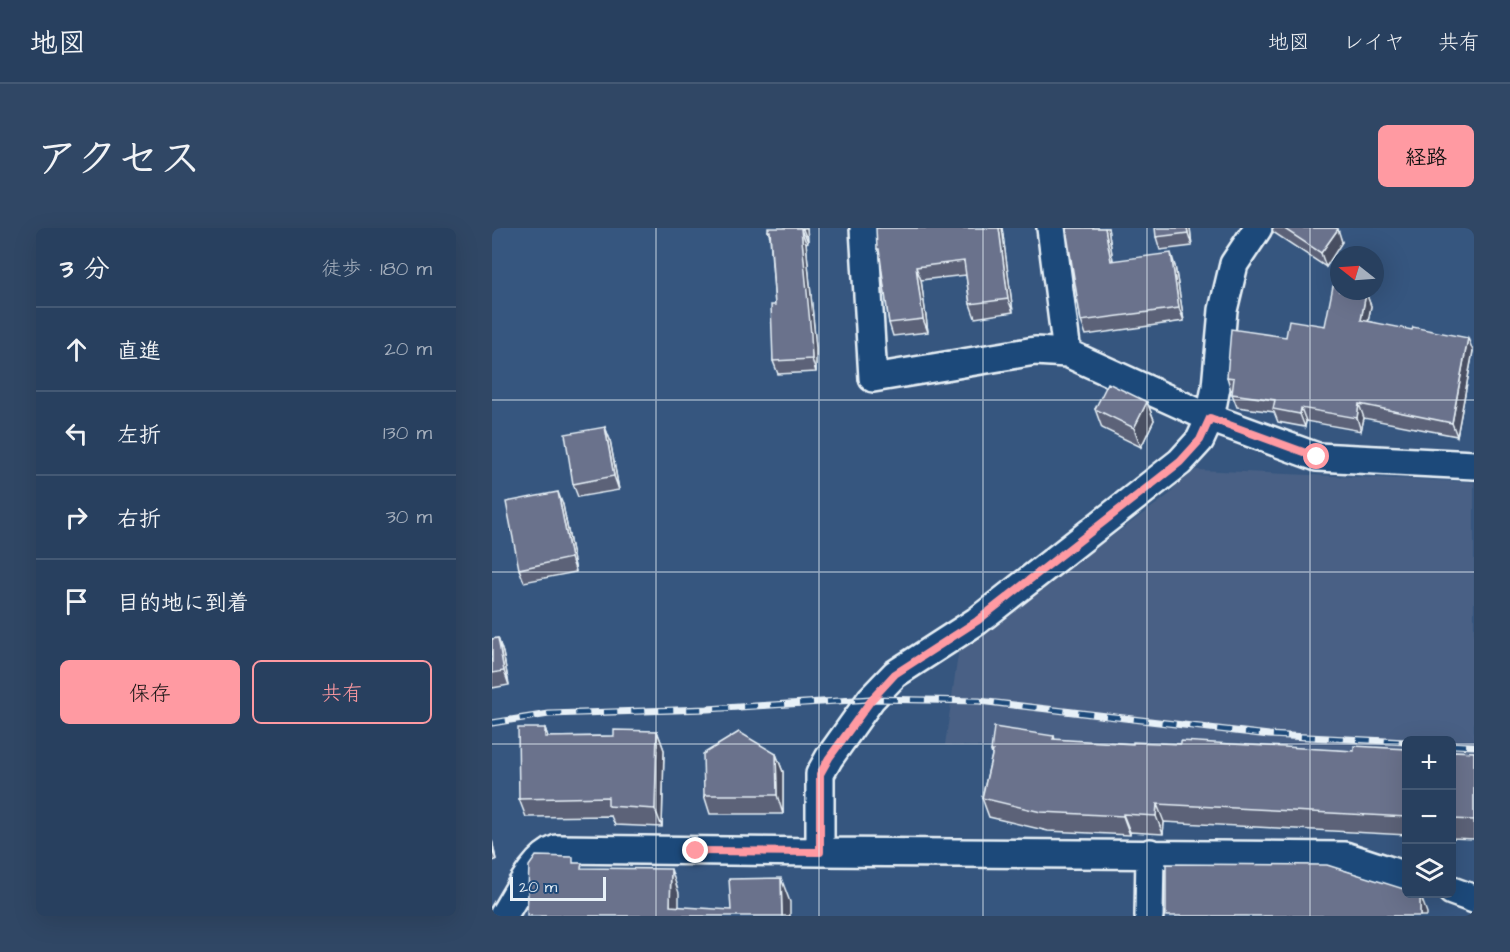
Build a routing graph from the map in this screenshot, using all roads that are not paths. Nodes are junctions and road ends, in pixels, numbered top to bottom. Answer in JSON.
{"nodes":[{"id":1,"x":864,"y":228,"type":"edge"},
{"id":2,"x":1051,"y":228,"type":"edge"},
{"id":3,"x":1258,"y":228,"type":"edge"},
{"id":4,"x":1068,"y":353,"type":"junction"},
{"id":5,"x":1210,"y":418,"type":"junction"},
{"id":6,"x":1474,"y":465,"type":"edge"},
{"id":7,"x":820,"y":852,"type":"junction"},
{"id":8,"x":1150,"y":853,"type":"junction"},
{"id":9,"x":1402,"y":874,"type":"edge"},
{"id":10,"x":1456,"y":892,"type":"edge"},
{"id":11,"x":1474,"y":899,"type":"edge"},
{"id":12,"x":503,"y":916,"type":"edge"},
{"id":13,"x":1149,"y":916,"type":"edge"}],
"edges":[{"from":1,"to":4,"type":"street"},
{"from":2,"to":4,"type":"street"},
{"from":3,"to":5,"type":"street"},
{"from":4,"to":5,"type":"street"},
{"from":5,"to":6,"type":"street"},
{"from":5,"to":7,"type":"street"},
{"from":7,"to":8,"type":"street"},
{"from":7,"to":12,"type":"street"},
{"from":8,"to":9,"type":"street"},
{"from":8,"to":13,"type":"street"},
{"from":10,"to":11,"type":"street"}]}
